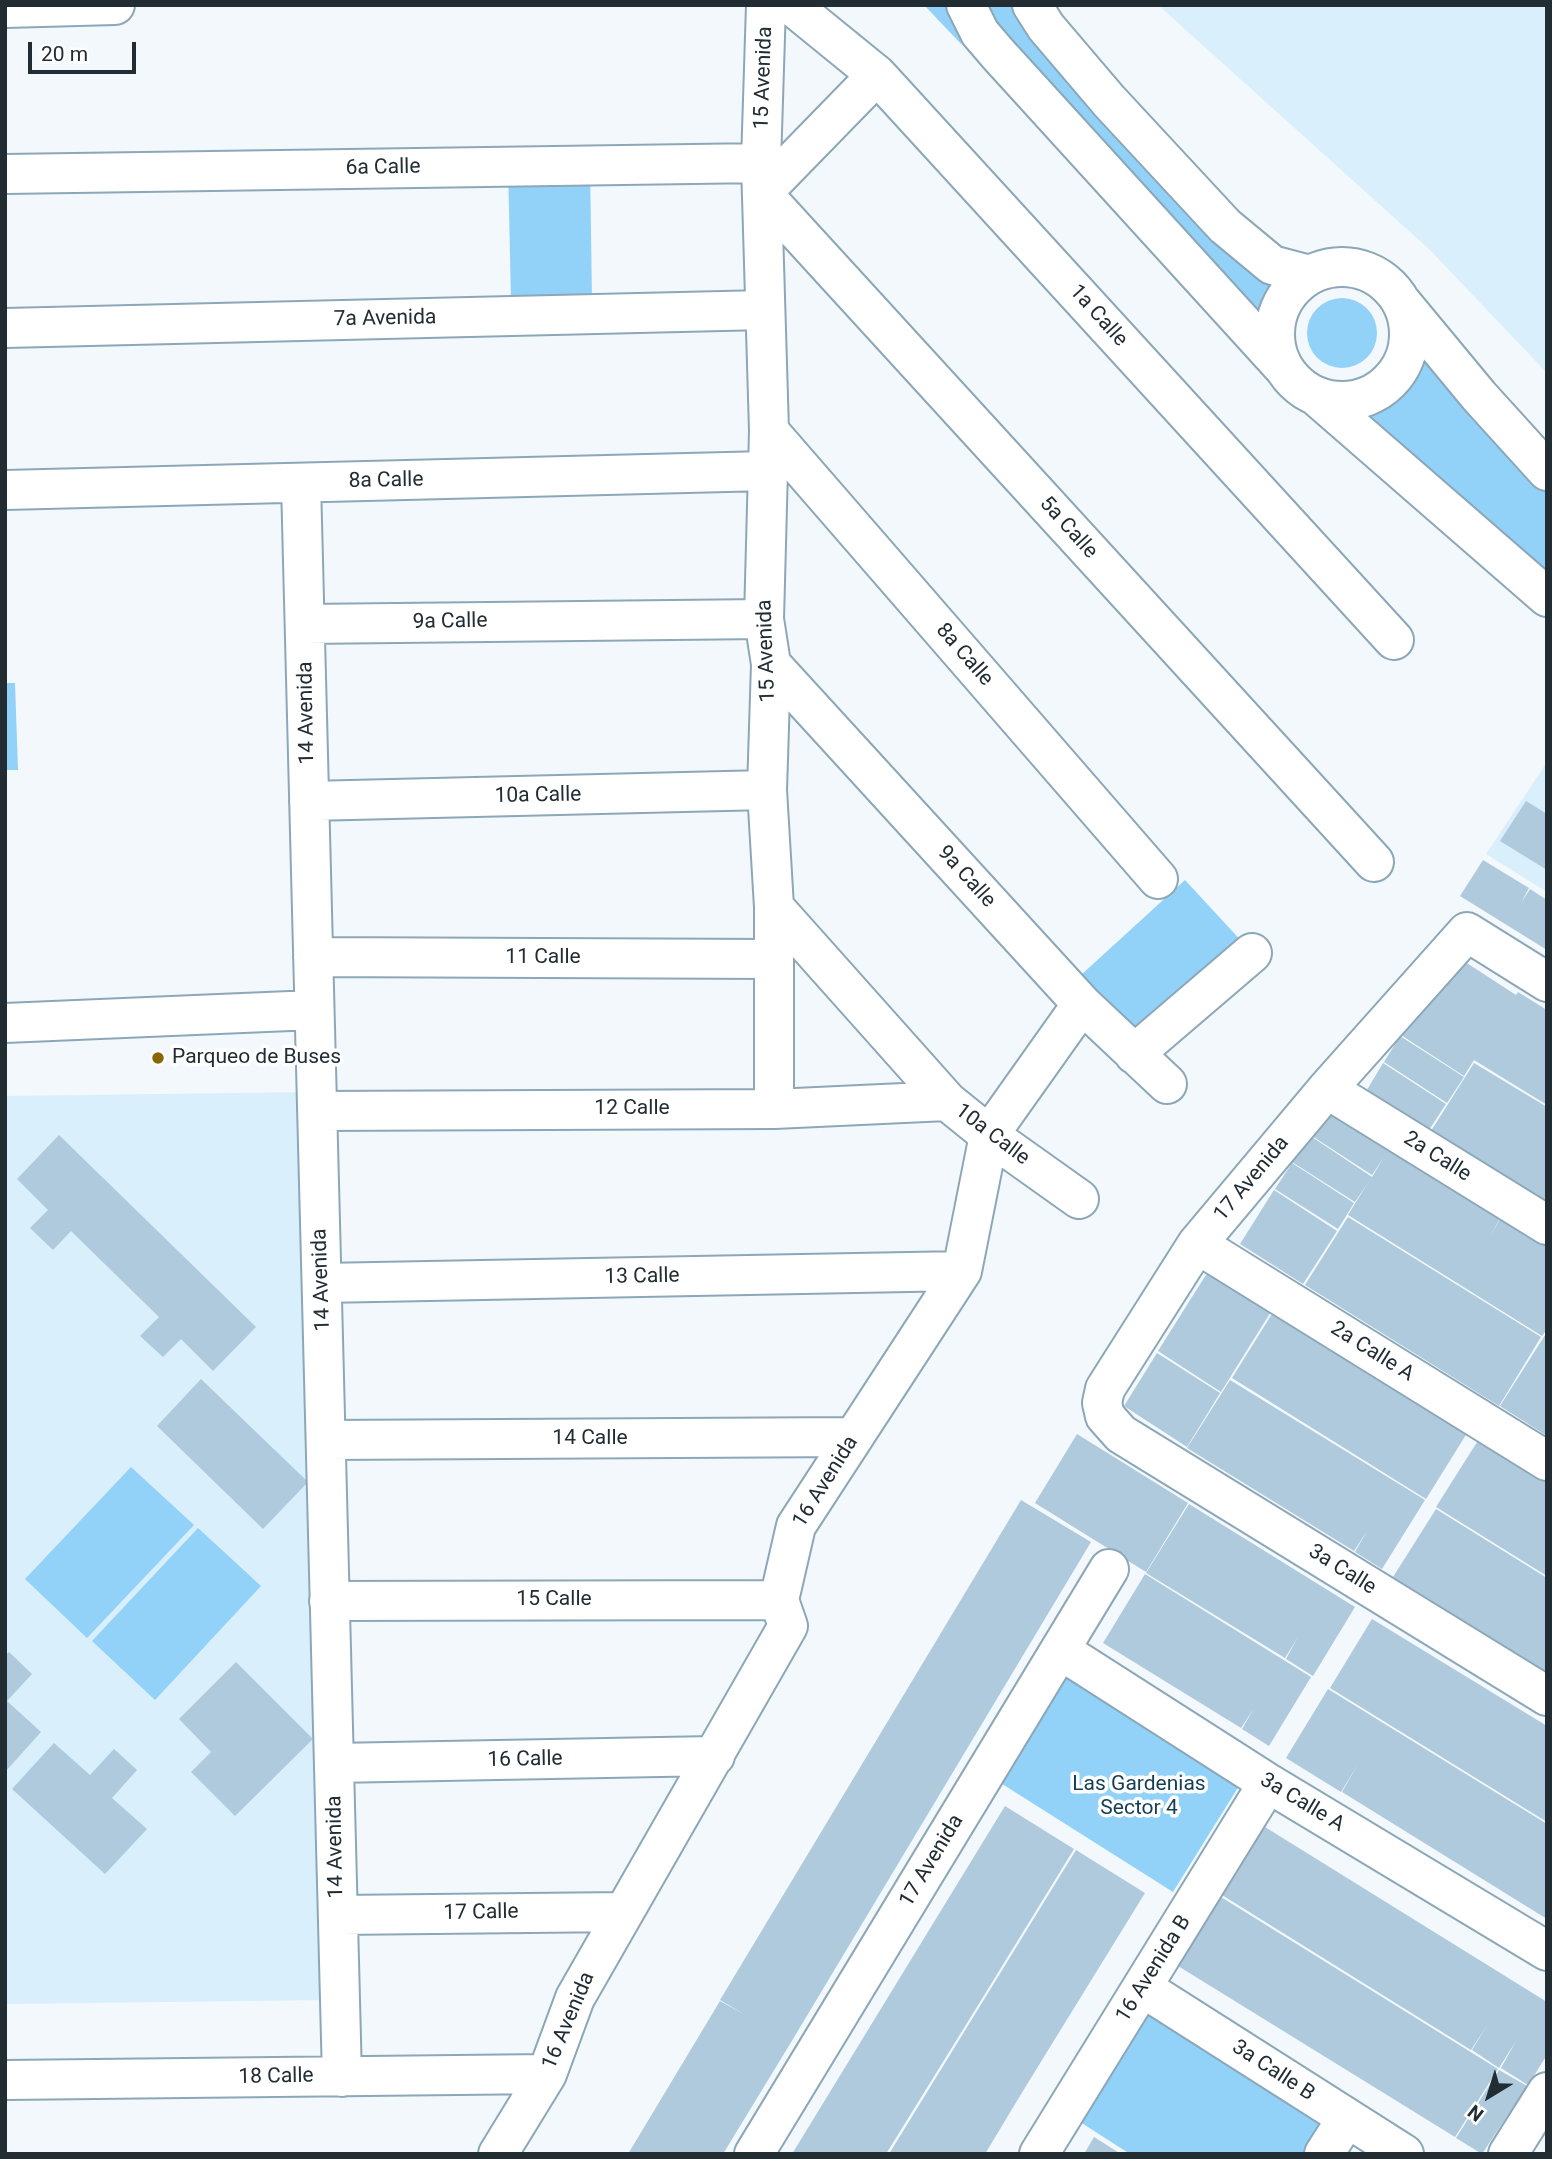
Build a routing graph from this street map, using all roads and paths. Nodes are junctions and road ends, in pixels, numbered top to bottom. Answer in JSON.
{"nodes":[{"id":1,"x":115,"y":5,"type":"edge"},
{"id":2,"x":766,"y":5,"type":"edge"},
{"id":3,"x":791,"y":5,"type":"edge"},
{"id":4,"x":966,"y":5,"type":"edge"},
{"id":5,"x":1032,"y":5,"type":"edge"},
{"id":6,"x":22,"y":7,"type":"edge"},
{"id":7,"x":877,"y":75,"type":"junction"},
{"id":8,"x":5,"y":174,"type":"edge"},
{"id":9,"x":761,"y":178,"type":"junction"},
{"id":10,"x":1314,"y":273,"type":"junction"},
{"id":11,"x":1394,"y":293,"type":"junction"},
{"id":12,"x":765,"y":310,"type":"junction"},
{"id":13,"x":5,"y":328,"type":"edge"},
{"id":14,"x":1283,"y":367,"type":"junction"},
{"id":15,"x":1315,"y":396,"type":"junction"},
{"id":16,"x":769,"y":431,"type":"junction"},
{"id":17,"x":767,"y":471,"type":"junction"},
{"id":18,"x":1547,"y":471,"type":"edge"},
{"id":19,"x":301,"y":483,"type":"junction"},
{"id":20,"x":5,"y":490,"type":"edge"},
{"id":21,"x":1547,"y":597,"type":"edge"},
{"id":22,"x":764,"y":619,"type":"junction"},
{"id":23,"x":305,"y":624,"type":"junction"},
{"id":24,"x":1394,"y":640,"type":"dead end"},
{"id":25,"x":771,"y":664,"type":"junction"},
{"id":26,"x":767,"y":790,"type":"junction"},
{"id":27,"x":309,"y":801,"type":"junction"},
{"id":28,"x":1374,"y":862,"type":"dead end"},
{"id":29,"x":1158,"y":879,"type":"dead end"},
{"id":30,"x":774,"y":907,"type":"junction"},
{"id":31,"x":1252,"y":953,"type":"dead end"},
{"id":32,"x":313,"y":957,"type":"junction"},
{"id":33,"x":772,"y":959,"type":"junction"},
{"id":34,"x":1547,"y":982,"type":"edge"},
{"id":35,"x":1082,"y":1004,"type":"junction"},
{"id":36,"x":314,"y":1010,"type":"junction"},
{"id":37,"x":5,"y":1023,"type":"edge"},
{"id":38,"x":1135,"y":1054,"type":"junction"},
{"id":39,"x":1167,"y":1084,"type":"dead end"},
{"id":40,"x":1327,"y":1089,"type":"junction"},
{"id":41,"x":947,"y":1101,"type":"junction"},
{"id":42,"x":774,"y":1108,"type":"junction"},
{"id":43,"x":317,"y":1111,"type":"junction"},
{"id":44,"x":989,"y":1135,"type":"junction"},
{"id":45,"x":1079,"y":1199,"type":"dead end"},
{"id":46,"x":1547,"y":1224,"type":"edge"},
{"id":47,"x":1197,"y":1244,"type":"junction"},
{"id":48,"x":962,"y":1271,"type":"junction"},
{"id":49,"x":322,"y":1283,"type":"junction"},
{"id":50,"x":854,"y":1437,"type":"junction"},
{"id":51,"x":326,"y":1440,"type":"junction"},
{"id":52,"x":1138,"y":1444,"type":"joint"},
{"id":53,"x":1547,"y":1461,"type":"edge"},
{"id":54,"x":1109,"y":1569,"type":"dead end"},
{"id":55,"x":779,"y":1600,"type":"junction"},
{"id":56,"x":329,"y":1601,"type":"junction"},
{"id":57,"x":1060,"y":1650,"type":"junction"},
{"id":58,"x":1547,"y":1696,"type":"edge"},
{"id":59,"x":715,"y":1756,"type":"junction"},
{"id":60,"x":334,"y":1763,"type":"junction"},
{"id":61,"x":1268,"y":1783,"type":"junction"},
{"id":62,"x":623,"y":1912,"type":"junction"},
{"id":63,"x":338,"y":1915,"type":"junction"},
{"id":64,"x":1547,"y":1951,"type":"edge"},
{"id":65,"x":1143,"y":1988,"type":"junction"},
{"id":66,"x":547,"y":2074,"type":"junction"},
{"id":67,"x":342,"y":2077,"type":"junction"},
{"id":68,"x":5,"y":2080,"type":"edge"},
{"id":69,"x":1547,"y":2092,"type":"edge"},
{"id":70,"x":1346,"y":2118,"type":"junction"},
{"id":71,"x":498,"y":2154,"type":"edge"},
{"id":72,"x":754,"y":2154,"type":"edge"},
{"id":73,"x":1039,"y":2154,"type":"edge"},
{"id":74,"x":1324,"y":2154,"type":"edge"},
{"id":75,"x":1404,"y":2154,"type":"edge"},
{"id":76,"x":1508,"y":2154,"type":"edge"}],
"edges":[{"from":1,"to":6,"type":"street"},
{"from":2,"to":9,"type":"street","name":"15 Avenida"},
{"from":3,"to":7,"type":"street","name":"1a Calle"},
{"from":4,"to":14,"type":"street"},
{"from":5,"to":10,"type":"street"},
{"from":7,"to":9,"type":"street"},
{"from":7,"to":24,"type":"street","name":"1a Calle"},
{"from":8,"to":9,"type":"street","name":"6a Calle"},
{"from":9,"to":12,"type":"street","name":"15 Avenida"},
{"from":9,"to":28,"type":"street","name":"5a Calle"},
{"from":10,"to":11,"type":"street"},
{"from":10,"to":14,"type":"street"},
{"from":11,"to":15,"type":"street"},
{"from":11,"to":18,"type":"street"},
{"from":12,"to":13,"type":"street","name":"7a Avenida"},
{"from":12,"to":16,"type":"street","name":"15 Avenida"},
{"from":14,"to":15,"type":"street"},
{"from":15,"to":21,"type":"street"},
{"from":16,"to":17,"type":"street","name":"15 Avenida"},
{"from":16,"to":29,"type":"street","name":"8a Calle"},
{"from":17,"to":19,"type":"street","name":"8a Calle"},
{"from":17,"to":22,"type":"street","name":"15 Avenida"},
{"from":19,"to":20,"type":"street","name":"8a Calle"},
{"from":19,"to":23,"type":"street","name":"14 Avenida"},
{"from":22,"to":23,"type":"street","name":"9a Calle"},
{"from":22,"to":25,"type":"street","name":"15 Avenida"},
{"from":23,"to":27,"type":"street","name":"14 Avenida"},
{"from":25,"to":26,"type":"street","name":"15 Avenida"},
{"from":25,"to":35,"type":"street","name":"9a Calle"},
{"from":26,"to":27,"type":"street","name":"10a Calle"},
{"from":26,"to":30,"type":"street","name":"15 Avenida"},
{"from":27,"to":32,"type":"street","name":"14 Avenida"},
{"from":30,"to":33,"type":"street","name":"15 Avenida"},
{"from":30,"to":41,"type":"street","name":"10a Calle"},
{"from":31,"to":38,"type":"street"},
{"from":32,"to":33,"type":"street","name":"11 Calle"},
{"from":32,"to":36,"type":"street","name":"14 Avenida"},
{"from":33,"to":42,"type":"street","name":"15 Avenida"},
{"from":34,"to":40,"type":"street","name":"17 Avenida"},
{"from":35,"to":38,"type":"street","name":"9a Calle"},
{"from":35,"to":44,"type":"street","name":"16 Avenida"},
{"from":36,"to":37,"type":"street"},
{"from":36,"to":43,"type":"street","name":"14 Avenida"},
{"from":38,"to":39,"type":"street","name":"9a Calle"},
{"from":40,"to":46,"type":"street","name":"2a Calle"},
{"from":40,"to":47,"type":"street","name":"17 Avenida"},
{"from":41,"to":42,"type":"street","name":"12 Calle"},
{"from":41,"to":44,"type":"street","name":"10a Calle"},
{"from":42,"to":43,"type":"street","name":"12 Calle"},
{"from":43,"to":49,"type":"street","name":"14 Avenida"},
{"from":44,"to":45,"type":"street","name":"10a Calle"},
{"from":44,"to":48,"type":"street","name":"16 Avenida"},
{"from":47,"to":52,"type":"street","name":"17 Avenida"},
{"from":47,"to":53,"type":"street","name":"2a Calle A"},
{"from":48,"to":49,"type":"street","name":"13 Calle"},
{"from":48,"to":50,"type":"street","name":"16 Avenida"},
{"from":49,"to":51,"type":"street","name":"14 Avenida"},
{"from":50,"to":51,"type":"street","name":"14 Calle"},
{"from":50,"to":55,"type":"street","name":"16 Avenida"},
{"from":51,"to":56,"type":"street","name":"14 Avenida"},
{"from":52,"to":58,"type":"street","name":"3a Calle"},
{"from":54,"to":57,"type":"street","name":"17 Avenida"},
{"from":55,"to":56,"type":"street","name":"15 Calle"},
{"from":55,"to":59,"type":"street","name":"16 Avenida"},
{"from":56,"to":60,"type":"street","name":"14 Avenida"},
{"from":57,"to":61,"type":"street","name":"3a Calle A"},
{"from":57,"to":72,"type":"street","name":"17 Avenida"},
{"from":59,"to":60,"type":"street","name":"16 Calle"},
{"from":59,"to":62,"type":"street","name":"16 Avenida"},
{"from":60,"to":63,"type":"street","name":"14 Avenida"},
{"from":61,"to":64,"type":"street","name":"3a Calle A"},
{"from":61,"to":65,"type":"street","name":"16 Avenida B"},
{"from":62,"to":63,"type":"street","name":"17 Calle"},
{"from":62,"to":66,"type":"street","name":"16 Avenida"},
{"from":63,"to":67,"type":"street","name":"14 Avenida"},
{"from":65,"to":70,"type":"street","name":"3a Calle B"},
{"from":65,"to":73,"type":"street","name":"16 Avenida B"},
{"from":66,"to":67,"type":"street","name":"18 Calle"},
{"from":66,"to":71,"type":"street","name":"16 Avenida"},
{"from":67,"to":68,"type":"street","name":"18 Calle"},
{"from":69,"to":76,"type":"street"},
{"from":70,"to":74,"type":"street"},
{"from":70,"to":75,"type":"street","name":"3a Calle B"}]}
